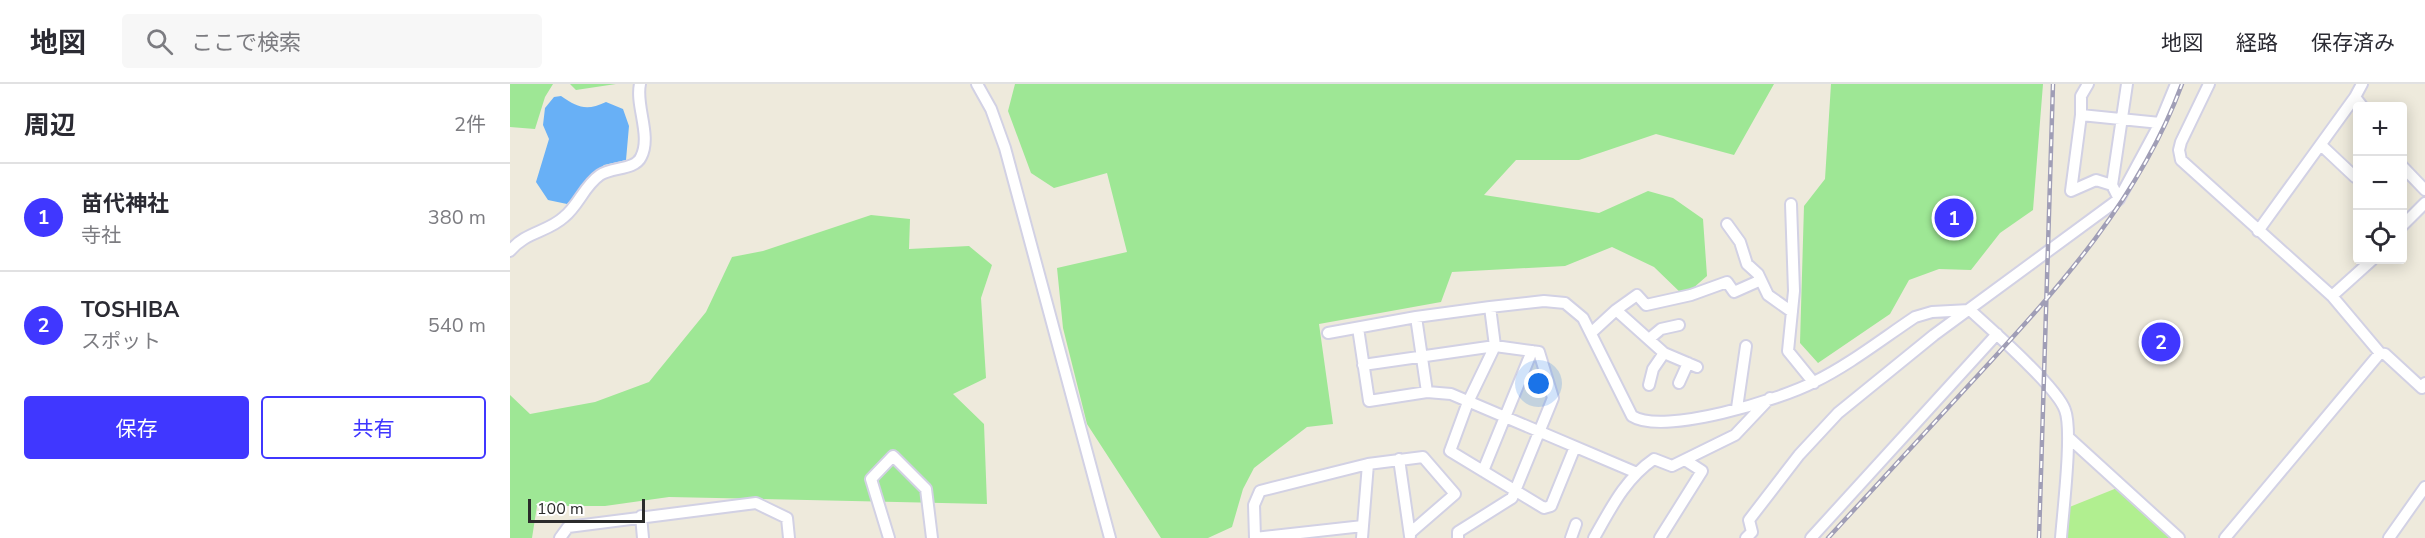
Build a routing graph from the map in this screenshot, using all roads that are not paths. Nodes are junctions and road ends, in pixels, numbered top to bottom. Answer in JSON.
{"nodes":[{"id":1,"x":640,"y":84,"type":"edge"},
{"id":2,"x":977,"y":84,"type":"edge"},
{"id":3,"x":2088,"y":84,"type":"edge"},
{"id":4,"x":2127,"y":84,"type":"edge"},
{"id":5,"x":2176,"y":84,"type":"edge"},
{"id":6,"x":2209,"y":84,"type":"edge"},
{"id":7,"x":2362,"y":84,"type":"edge"},
{"id":8,"x":2358,"y":102,"type":"edge"},
{"id":9,"x":2353,"y":108,"type":"edge"},
{"id":10,"x":2081,"y":114,"type":"junction"},
{"id":11,"x":2122,"y":120,"type":"junction"},
{"id":12,"x":2160,"y":123,"type":"junction"},
{"id":13,"x":2321,"y":145,"type":"junction"},
{"id":14,"x":2407,"y":170,"type":"edge"},
{"id":15,"x":2353,"y":175,"type":"edge"},
{"id":16,"x":2112,"y":185,"type":"junction"},
{"id":17,"x":2425,"y":190,"type":"edge"},
{"id":18,"x":2119,"y":199,"type":"junction"},
{"id":19,"x":2425,"y":203,"type":"edge"},
{"id":20,"x":1791,"y":204,"type":"dead end"},
{"id":21,"x":2407,"y":222,"type":"edge"},
{"id":22,"x":1727,"y":224,"type":"dead end"},
{"id":23,"x":2258,"y":231,"type":"junction"},
{"id":24,"x":510,"y":251,"type":"edge"},
{"id":25,"x":2368,"y":264,"type":"edge"},
{"id":26,"x":1761,"y":280,"type":"junction"},
{"id":27,"x":2332,"y":296,"type":"junction"},
{"id":28,"x":1490,"y":307,"type":"junction"},
{"id":29,"x":1616,"y":310,"type":"junction"},
{"id":30,"x":1970,"y":310,"type":"junction"},
{"id":31,"x":1792,"y":312,"type":"junction"},
{"id":32,"x":1416,"y":317,"type":"junction"},
{"id":33,"x":1679,"y":325,"type":"dead end"},
{"id":34,"x":1358,"y":328,"type":"junction"},
{"id":35,"x":1328,"y":333,"type":"dead end"},
{"id":36,"x":1591,"y":333,"type":"junction"},
{"id":37,"x":1997,"y":334,"type":"junction"},
{"id":38,"x":1649,"y":339,"type":"junction"},
{"id":39,"x":1495,"y":346,"type":"junction"},
{"id":40,"x":1746,"y":346,"type":"dead end"},
{"id":41,"x":1532,"y":351,"type":"junction"},
{"id":42,"x":1664,"y":353,"type":"junction"},
{"id":43,"x":2380,"y":353,"type":"junction"},
{"id":44,"x":1421,"y":355,"type":"junction"},
{"id":45,"x":1363,"y":365,"type":"junction"},
{"id":46,"x":1679,"y":382,"type":"dead end"},
{"id":47,"x":2425,"y":382,"type":"edge"},
{"id":48,"x":1814,"y":383,"type":"junction"},
{"id":49,"x":1649,"y":385,"type":"dead end"},
{"id":50,"x":1427,"y":392,"type":"junction"},
{"id":51,"x":1770,"y":398,"type":"junction"},
{"id":52,"x":1378,"y":400,"type":"junction"},
{"id":53,"x":1468,"y":402,"type":"junction"},
{"id":54,"x":1365,"y":407,"type":"dead end"},
{"id":55,"x":1737,"y":408,"type":"junction"},
{"id":56,"x":1503,"y":417,"type":"junction"},
{"id":57,"x":1539,"y":432,"type":"junction"},
{"id":58,"x":2068,"y":437,"type":"junction"},
{"id":59,"x":1575,"y":447,"type":"junction"},
{"id":60,"x":1399,"y":459,"type":"junction"},
{"id":61,"x":1684,"y":460,"type":"junction"},
{"id":62,"x":1368,"y":464,"type":"junction"},
{"id":63,"x":1483,"y":471,"type":"junction"},
{"id":64,"x":1636,"y":473,"type":"junction"},
{"id":65,"x":2425,"y":487,"type":"edge"},
{"id":66,"x":1515,"y":491,"type":"junction"},
{"id":67,"x":640,"y":516,"type":"junction"},
{"id":68,"x":1576,"y":524,"type":"dead end"},
{"id":69,"x":1364,"y":526,"type":"junction"},
{"id":70,"x":1410,"y":536,"type":"edge"},
{"id":71,"x":560,"y":538,"type":"edge"},
{"id":72,"x":643,"y":538,"type":"edge"},
{"id":73,"x":789,"y":538,"type":"edge"},
{"id":74,"x":889,"y":538,"type":"edge"},
{"id":75,"x":932,"y":538,"type":"edge"},
{"id":76,"x":1110,"y":538,"type":"edge"},
{"id":77,"x":1255,"y":538,"type":"edge"},
{"id":78,"x":1362,"y":538,"type":"edge"},
{"id":79,"x":1458,"y":538,"type":"edge"},
{"id":80,"x":1571,"y":538,"type":"edge"},
{"id":81,"x":1594,"y":538,"type":"edge"},
{"id":82,"x":1660,"y":538,"type":"edge"},
{"id":83,"x":1746,"y":538,"type":"edge"},
{"id":84,"x":1811,"y":538,"type":"edge"},
{"id":85,"x":2061,"y":538,"type":"edge"},
{"id":86,"x":2179,"y":538,"type":"edge"},
{"id":87,"x":2225,"y":538,"type":"edge"},
{"id":88,"x":2389,"y":538,"type":"edge"}],
"edges":[{"from":1,"to":24,"type":"street"},
{"from":2,"to":76,"type":"street"},
{"from":3,"to":10,"type":"street"},
{"from":4,"to":11,"type":"street"},
{"from":5,"to":12,"type":"street"},
{"from":6,"to":23,"type":"street"},
{"from":7,"to":8,"type":"street"},
{"from":9,"to":13,"type":"street"},
{"from":10,"to":11,"type":"street"},
{"from":10,"to":16,"type":"street"},
{"from":11,"to":12,"type":"street"},
{"from":11,"to":16,"type":"street"},
{"from":12,"to":18,"type":"street"},
{"from":13,"to":15,"type":"street"},
{"from":13,"to":23,"type":"street"},
{"from":14,"to":17,"type":"street"},
{"from":16,"to":18,"type":"street"},
{"from":18,"to":30,"type":"street"},
{"from":19,"to":21,"type":"street"},
{"from":20,"to":31,"type":"street"},
{"from":22,"to":26,"type":"street"},
{"from":23,"to":27,"type":"street"},
{"from":25,"to":27,"type":"street"},
{"from":26,"to":29,"type":"street"},
{"from":26,"to":31,"type":"street"},
{"from":27,"to":43,"type":"street"},
{"from":28,"to":32,"type":"street"},
{"from":28,"to":36,"type":"street"},
{"from":28,"to":39,"type":"street"},
{"from":29,"to":36,"type":"street"},
{"from":29,"to":38,"type":"street"},
{"from":30,"to":37,"type":"street"},
{"from":30,"to":48,"type":"street"},
{"from":30,"to":83,"type":"street"},
{"from":31,"to":48,"type":"street"},
{"from":32,"to":34,"type":"street"},
{"from":32,"to":44,"type":"street"},
{"from":33,"to":38,"type":"street"},
{"from":34,"to":35,"type":"street"},
{"from":34,"to":45,"type":"street"},
{"from":36,"to":55,"type":"street"},
{"from":37,"to":58,"type":"street"},
{"from":37,"to":84,"type":"street"},
{"from":38,"to":42,"type":"street"},
{"from":39,"to":41,"type":"street"},
{"from":39,"to":44,"type":"street"},
{"from":39,"to":53,"type":"street"},
{"from":40,"to":55,"type":"street"},
{"from":41,"to":56,"type":"street"},
{"from":41,"to":57,"type":"street"},
{"from":42,"to":46,"type":"street"},
{"from":42,"to":49,"type":"street"},
{"from":43,"to":47,"type":"street"},
{"from":43,"to":87,"type":"street"},
{"from":44,"to":45,"type":"street"},
{"from":44,"to":50,"type":"street"},
{"from":45,"to":52,"type":"street"},
{"from":48,"to":51,"type":"street"},
{"from":50,"to":52,"type":"street"},
{"from":50,"to":53,"type":"street"},
{"from":51,"to":55,"type":"street"},
{"from":51,"to":61,"type":"street"},
{"from":52,"to":54,"type":"street"},
{"from":53,"to":56,"type":"street"},
{"from":53,"to":63,"type":"street"},
{"from":56,"to":57,"type":"street"},
{"from":56,"to":63,"type":"street"},
{"from":57,"to":59,"type":"street"},
{"from":57,"to":66,"type":"street"},
{"from":58,"to":85,"type":"street"},
{"from":58,"to":86,"type":"street"},
{"from":59,"to":64,"type":"street"},
{"from":59,"to":66,"type":"street"},
{"from":60,"to":62,"type":"street"},
{"from":60,"to":70,"type":"street"},
{"from":60,"to":70,"type":"street"},
{"from":61,"to":64,"type":"street"},
{"from":61,"to":82,"type":"street"},
{"from":62,"to":69,"type":"street"},
{"from":62,"to":77,"type":"street"},
{"from":63,"to":66,"type":"street"},
{"from":64,"to":81,"type":"street"},
{"from":65,"to":88,"type":"street"},
{"from":66,"to":79,"type":"street"},
{"from":67,"to":71,"type":"street"},
{"from":67,"to":72,"type":"street"},
{"from":67,"to":73,"type":"street"},
{"from":68,"to":80,"type":"street"},
{"from":69,"to":77,"type":"street"},
{"from":69,"to":78,"type":"street"},
{"from":74,"to":75,"type":"street"}]}
